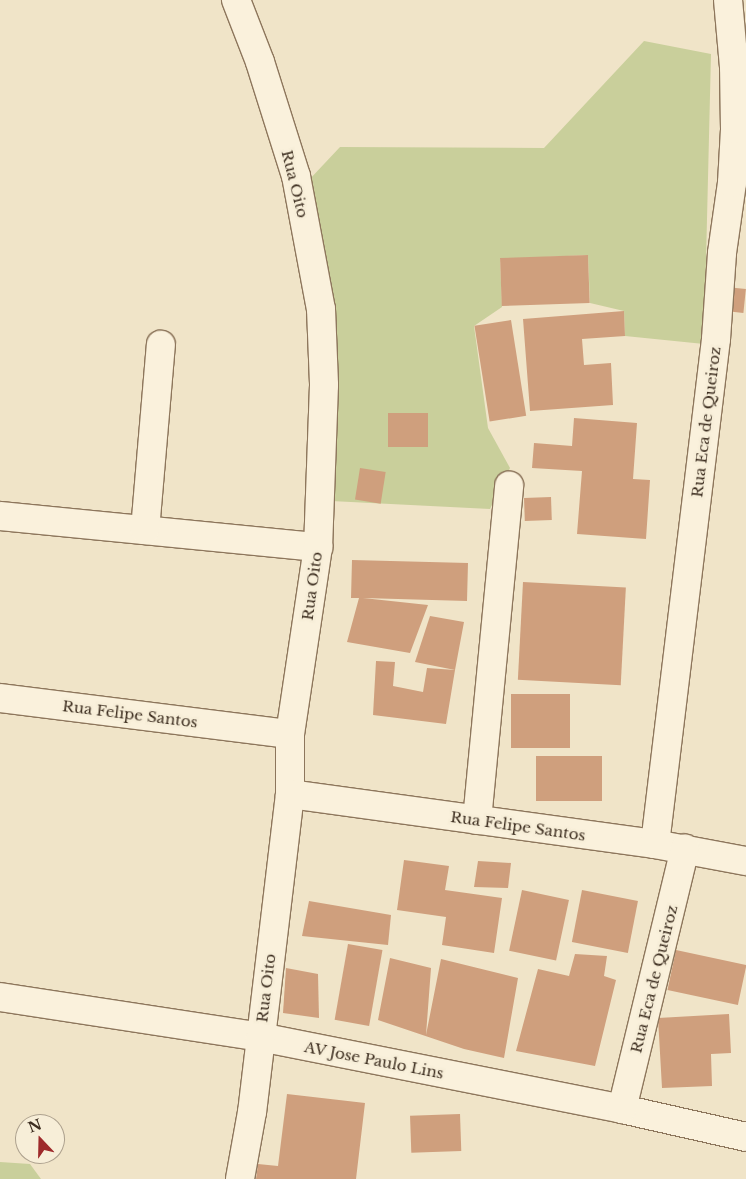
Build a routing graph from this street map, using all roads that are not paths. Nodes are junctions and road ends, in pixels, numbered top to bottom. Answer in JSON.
{"nodes":[{"id":1,"x":236,"y":0,"type":"edge"},
{"id":2,"x":728,"y":0,"type":"edge"},
{"id":3,"x":161,"y":345,"type":"dead end"},
{"id":4,"x":509,"y":486,"type":"dead end"},
{"id":5,"x":0,"y":516,"type":"edge"},
{"id":6,"x":145,"y":530,"type":"junction"},
{"id":7,"x":318,"y":548,"type":"junction"},
{"id":8,"x":0,"y":698,"type":"edge"},
{"id":9,"x":290,"y":734,"type":"junction"},
{"id":10,"x":290,"y":794,"type":"junction"},
{"id":11,"x":477,"y":820,"type":"junction"},
{"id":12,"x":655,"y":844,"type":"junction"},
{"id":13,"x":685,"y":850,"type":"junction"},
{"id":14,"x":746,"y":862,"type":"edge"},
{"id":15,"x":0,"y":997,"type":"edge"},
{"id":16,"x":260,"y":1037,"type":"junction"},
{"id":17,"x":622,"y":1109,"type":"junction"},
{"id":18,"x":746,"y":1137,"type":"edge"},
{"id":19,"x":240,"y":1179,"type":"edge"}],
"edges":[{"from":1,"to":7,"type":"street","name":"Rua Oito"},
{"from":2,"to":12,"type":"street","name":"Rua Eca de Queiroz"},
{"from":3,"to":6,"type":"street"},
{"from":4,"to":11,"type":"street"},
{"from":5,"to":6,"type":"street"},
{"from":6,"to":7,"type":"street"},
{"from":7,"to":9,"type":"street","name":"Rua Oito"},
{"from":8,"to":9,"type":"street","name":"Rua Felipe Santos"},
{"from":9,"to":10,"type":"street","name":"Rua Oito"},
{"from":10,"to":11,"type":"street","name":"Rua Felipe Santos"},
{"from":10,"to":16,"type":"street","name":"Rua Oito"},
{"from":11,"to":12,"type":"street","name":"Rua Felipe Santos"},
{"from":12,"to":13,"type":"street","name":"Rua Felipe Santos"},
{"from":13,"to":14,"type":"street","name":"Rua Felipe Santos"},
{"from":13,"to":17,"type":"street","name":"Rua Eca de Queiroz"},
{"from":15,"to":16,"type":"street","name":"AV Jose Paulo Lins"},
{"from":16,"to":17,"type":"street","name":"AV Jose Paulo Lins"},
{"from":16,"to":19,"type":"street","name":"Rua Oito"},
{"from":17,"to":18,"type":"street","name":"AV Jose Paulo Lins"}]}
